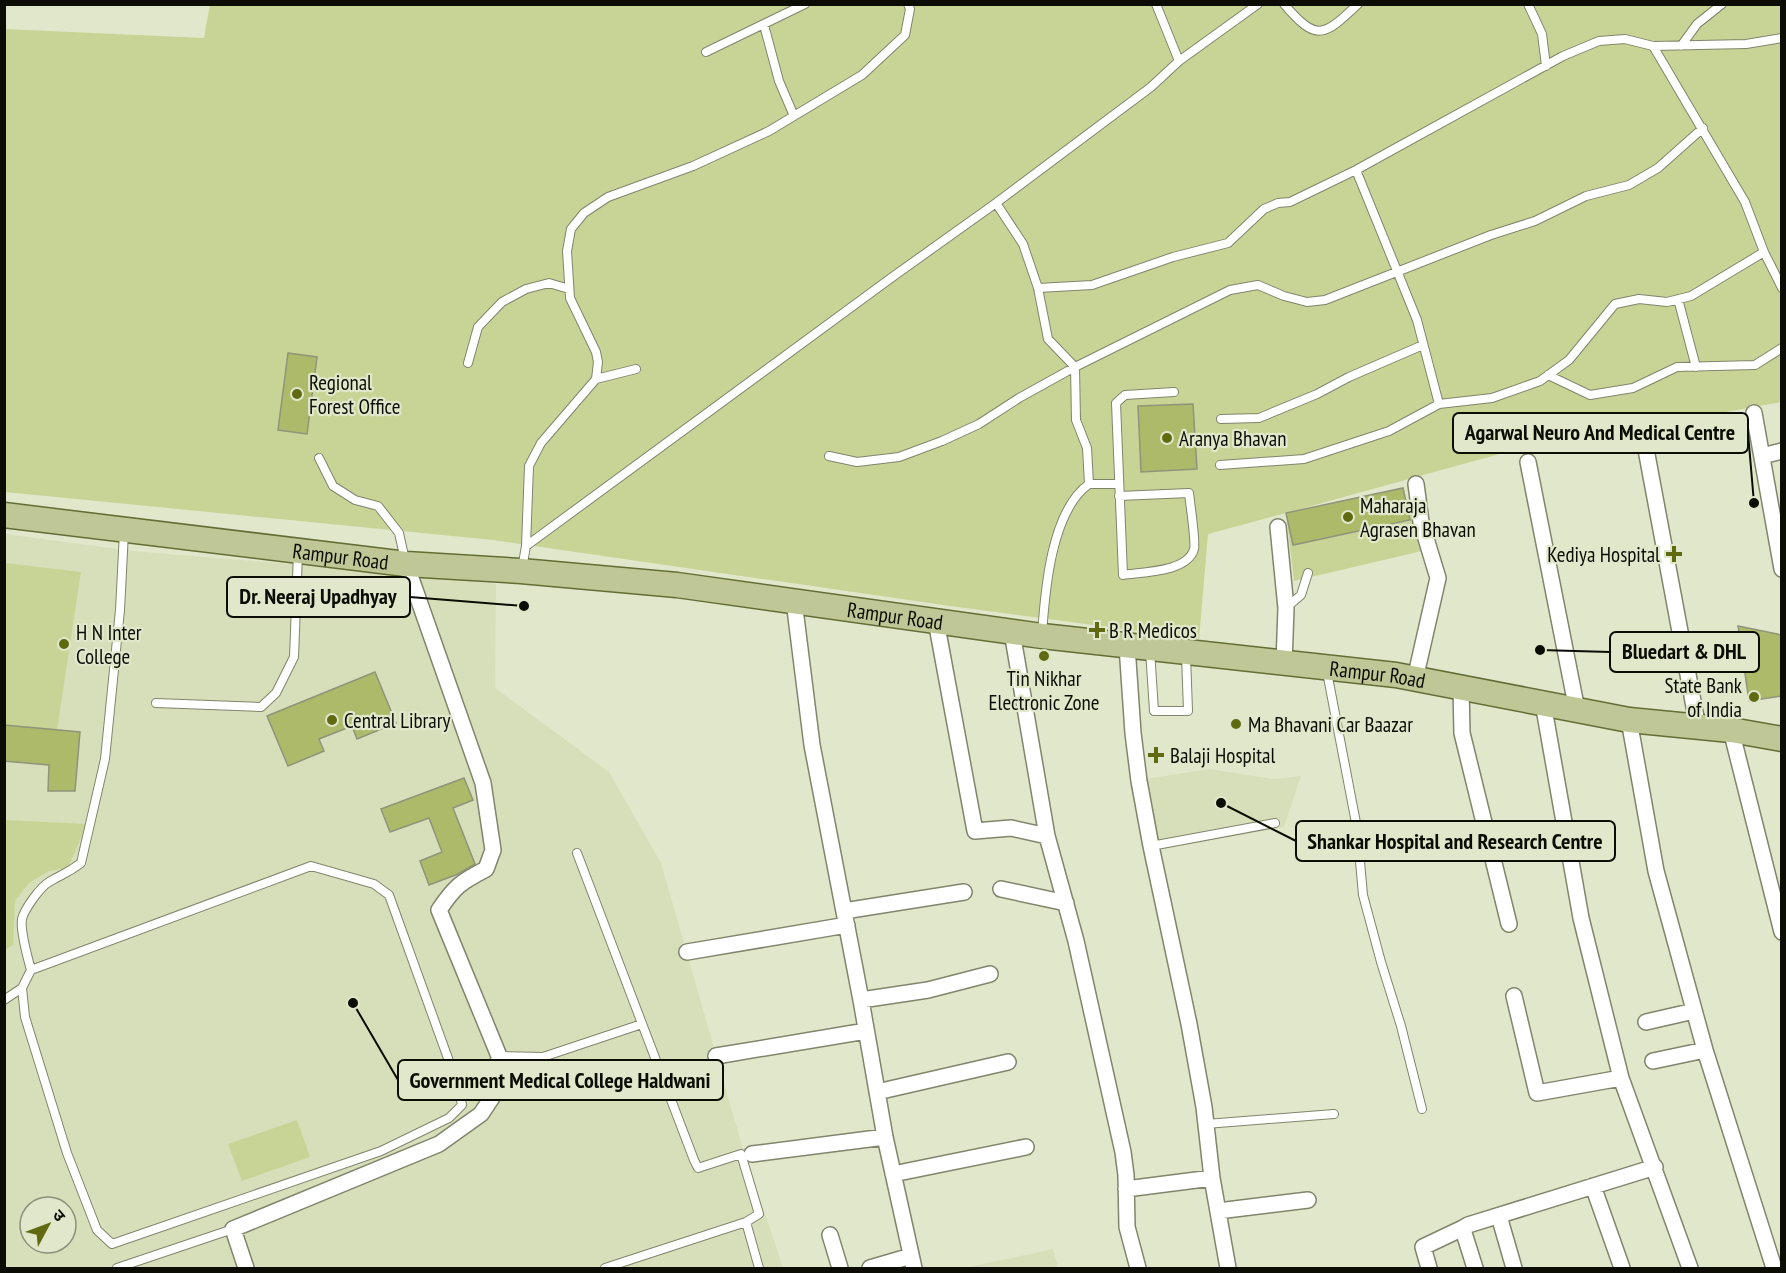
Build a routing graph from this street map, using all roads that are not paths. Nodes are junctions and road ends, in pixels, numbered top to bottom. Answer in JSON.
{"nodes":[{"id":1,"x":806,"y":4,"type":"edge"},
{"id":2,"x":908,"y":4,"type":"edge"},
{"id":3,"x":1156,"y":4,"type":"edge"},
{"id":4,"x":1258,"y":4,"type":"edge"},
{"id":5,"x":1284,"y":4,"type":"edge"},
{"id":6,"x":1358,"y":4,"type":"edge"},
{"id":7,"x":1528,"y":4,"type":"edge"},
{"id":8,"x":1722,"y":4,"type":"edge"},
{"id":9,"x":764,"y":25,"type":"junction"},
{"id":10,"x":1782,"y":38,"type":"edge"},
{"id":11,"x":1653,"y":46,"type":"junction"},
{"id":12,"x":1681,"y":46,"type":"junction"},
{"id":13,"x":706,"y":52,"type":"dead end"},
{"id":14,"x":1179,"y":61,"type":"junction"},
{"id":15,"x":1546,"y":66,"type":"junction"},
{"id":16,"x":794,"y":116,"type":"junction"},
{"id":17,"x":1703,"y":128,"type":"junction"},
{"id":18,"x":1356,"y":170,"type":"junction"},
{"id":19,"x":996,"y":203,"type":"junction"},
{"id":20,"x":1764,"y":252,"type":"junction"},
{"id":21,"x":1398,"y":273,"type":"junction"},
{"id":22,"x":1038,"y":288,"type":"junction"},
{"id":23,"x":1782,"y":288,"type":"edge"},
{"id":24,"x":569,"y":289,"type":"junction"},
{"id":25,"x":1678,"y":299,"type":"junction"},
{"id":26,"x":1423,"y":345,"type":"junction"},
{"id":27,"x":1782,"y":348,"type":"edge"},
{"id":28,"x":468,"y":363,"type":"dead end"},
{"id":29,"x":1075,"y":367,"type":"junction"},
{"id":30,"x":1696,"y":367,"type":"junction"},
{"id":31,"x":636,"y":369,"type":"dead end"},
{"id":32,"x":1548,"y":375,"type":"junction"},
{"id":33,"x":596,"y":379,"type":"junction"},
{"id":34,"x":1174,"y":392,"type":"dead end"},
{"id":35,"x":1439,"y":404,"type":"junction"},
{"id":36,"x":1754,"y":413,"type":"dead end"},
{"id":37,"x":1221,"y":419,"type":"dead end"},
{"id":38,"x":1645,"y":444,"type":"dead end"},
{"id":39,"x":1782,"y":451,"type":"edge"},
{"id":40,"x":829,"y":456,"type":"dead end"},
{"id":41,"x":1762,"y":456,"type":"junction"},
{"id":42,"x":319,"y":459,"type":"dead end"},
{"id":43,"x":1528,"y":462,"type":"dead end"},
{"id":44,"x":1220,"y":465,"type":"dead end"},
{"id":45,"x":1089,"y":484,"type":"junction"},
{"id":46,"x":1119,"y":484,"type":"junction"},
{"id":47,"x":1416,"y":484,"type":"dead end"},
{"id":48,"x":1119,"y":495,"type":"junction"},
{"id":49,"x":4,"y":514,"type":"edge"},
{"id":50,"x":1278,"y":527,"type":"dead end"},
{"id":51,"x":124,"y":531,"type":"junction"},
{"id":52,"x":1779,"y":537,"type":"edge"},
{"id":53,"x":526,"y":546,"type":"junction"},
{"id":54,"x":298,"y":551,"type":"junction"},
{"id":55,"x":406,"y":564,"type":"junction"},
{"id":56,"x":1782,"y":569,"type":"edge"},
{"id":57,"x":521,"y":571,"type":"junction"},
{"id":58,"x":1308,"y":573,"type":"dead end"},
{"id":59,"x":794,"y":601,"type":"junction"},
{"id":60,"x":1286,"y":608,"type":"junction"},
{"id":61,"x":936,"y":621,"type":"junction"},
{"id":62,"x":1012,"y":632,"type":"junction"},
{"id":63,"x":1042,"y":636,"type":"junction"},
{"id":64,"x":1139,"y":647,"type":"junction"},
{"id":65,"x":1186,"y":652,"type":"junction"},
{"id":66,"x":1284,"y":663,"type":"junction"},
{"id":67,"x":1326,"y":668,"type":"junction"},
{"id":68,"x":1415,"y":679,"type":"junction"},
{"id":69,"x":1461,"y":687,"type":"junction"},
{"id":70,"x":156,"y":703,"type":"dead end"},
{"id":71,"x":1543,"y":703,"type":"junction"},
{"id":72,"x":1577,"y":710,"type":"junction"},
{"id":73,"x":1629,"y":720,"type":"junction"},
{"id":74,"x":1698,"y":728,"type":"junction"},
{"id":75,"x":1731,"y":730,"type":"junction"},
{"id":76,"x":1782,"y":738,"type":"edge"},
{"id":77,"x":1275,"y":824,"type":"dead end"},
{"id":78,"x":1047,"y":836,"type":"junction"},
{"id":79,"x":1151,"y":846,"type":"junction"},
{"id":80,"x":577,"y":853,"type":"dead end"},
{"id":81,"x":1001,"y":889,"type":"dead end"},
{"id":82,"x":964,"y":892,"type":"dead end"},
{"id":83,"x":1066,"y":903,"type":"junction"},
{"id":84,"x":845,"y":918,"type":"junction"},
{"id":85,"x":1509,"y":924,"type":"dead end"},
{"id":86,"x":1782,"y":932,"type":"edge"},
{"id":87,"x":687,"y":952,"type":"dead end"},
{"id":88,"x":31,"y":970,"type":"junction"},
{"id":89,"x":990,"y":974,"type":"dead end"},
{"id":90,"x":22,"y":988,"type":"junction"},
{"id":91,"x":1514,"y":996,"type":"dead end"},
{"id":92,"x":4,"y":1000,"type":"edge"},
{"id":93,"x":861,"y":1000,"type":"junction"},
{"id":94,"x":1694,"y":1011,"type":"junction"},
{"id":95,"x":1646,"y":1022,"type":"dead end"},
{"id":96,"x":642,"y":1024,"type":"junction"},
{"id":97,"x":866,"y":1031,"type":"junction"},
{"id":98,"x":1705,"y":1050,"type":"junction"},
{"id":99,"x":499,"y":1056,"type":"junction"},
{"id":100,"x":716,"y":1056,"type":"dead end"},
{"id":101,"x":1653,"y":1061,"type":"dead end"},
{"id":102,"x":1008,"y":1062,"type":"dead end"},
{"id":103,"x":1621,"y":1078,"type":"junction"},
{"id":104,"x":877,"y":1092,"type":"junction"},
{"id":105,"x":1422,"y":1109,"type":"dead end"},
{"id":106,"x":1334,"y":1114,"type":"dead end"},
{"id":107,"x":1206,"y":1124,"type":"junction"},
{"id":108,"x":885,"y":1137,"type":"junction"},
{"id":109,"x":1026,"y":1147,"type":"dead end"},
{"id":110,"x":752,"y":1154,"type":"dead end"},
{"id":111,"x":1655,"y":1167,"type":"junction"},
{"id":112,"x":893,"y":1173,"type":"junction"},
{"id":113,"x":1212,"y":1178,"type":"junction"},
{"id":114,"x":1593,"y":1186,"type":"junction"},
{"id":115,"x":1126,"y":1189,"type":"junction"},
{"id":116,"x":1308,"y":1200,"type":"dead end"},
{"id":117,"x":1218,"y":1211,"type":"junction"},
{"id":118,"x":1499,"y":1216,"type":"junction"},
{"id":119,"x":746,"y":1222,"type":"junction"},
{"id":120,"x":1463,"y":1228,"type":"junction"},
{"id":121,"x":233,"y":1229,"type":"junction"},
{"id":122,"x":830,"y":1235,"type":"dead end"},
{"id":123,"x":633,"y":1259,"type":"junction"},
{"id":124,"x":912,"y":1262,"type":"edge"},
{"id":125,"x":117,"y":1269,"type":"edge"},
{"id":126,"x":246,"y":1269,"type":"edge"},
{"id":127,"x":605,"y":1269,"type":"edge"},
{"id":128,"x":637,"y":1269,"type":"edge"},
{"id":129,"x":759,"y":1269,"type":"edge"},
{"id":130,"x":840,"y":1269,"type":"edge"},
{"id":131,"x":870,"y":1269,"type":"edge"},
{"id":132,"x":1138,"y":1269,"type":"edge"},
{"id":133,"x":1228,"y":1269,"type":"edge"},
{"id":134,"x":1429,"y":1269,"type":"edge"},
{"id":135,"x":1475,"y":1269,"type":"edge"},
{"id":136,"x":1514,"y":1269,"type":"edge"},
{"id":137,"x":1622,"y":1269,"type":"edge"},
{"id":138,"x":1690,"y":1269,"type":"edge"},
{"id":139,"x":1774,"y":1269,"type":"edge"}],
"edges":[{"from":1,"to":9,"type":"lane"},
{"from":2,"to":16,"type":"lane"},
{"from":3,"to":14,"type":"lane"},
{"from":4,"to":14,"type":"lane"},
{"from":5,"to":6,"type":"lane"},
{"from":7,"to":15,"type":"lane"},
{"from":8,"to":12,"type":"lane"},
{"from":9,"to":13,"type":"lane"},
{"from":9,"to":16,"type":"lane"},
{"from":10,"to":12,"type":"lane"},
{"from":11,"to":12,"type":"lane"},
{"from":11,"to":15,"type":"lane"},
{"from":11,"to":17,"type":"lane"},
{"from":14,"to":19,"type":"lane"},
{"from":15,"to":18,"type":"lane"},
{"from":16,"to":24,"type":"lane"},
{"from":17,"to":20,"type":"lane"},
{"from":17,"to":21,"type":"lane"},
{"from":18,"to":21,"type":"lane"},
{"from":18,"to":22,"type":"lane"},
{"from":19,"to":22,"type":"lane"},
{"from":19,"to":53,"type":"lane"},
{"from":20,"to":23,"type":"lane"},
{"from":20,"to":25,"type":"lane"},
{"from":21,"to":26,"type":"lane"},
{"from":21,"to":29,"type":"lane"},
{"from":22,"to":29,"type":"lane"},
{"from":24,"to":28,"type":"lane"},
{"from":24,"to":33,"type":"lane"},
{"from":25,"to":30,"type":"lane"},
{"from":25,"to":32,"type":"lane"},
{"from":26,"to":35,"type":"lane"},
{"from":26,"to":37,"type":"lane"},
{"from":27,"to":30,"type":"lane"},
{"from":29,"to":40,"type":"lane"},
{"from":29,"to":45,"type":"lane"},
{"from":30,"to":32,"type":"lane"},
{"from":31,"to":33,"type":"lane"},
{"from":32,"to":35,"type":"lane"},
{"from":33,"to":53,"type":"lane"},
{"from":34,"to":46,"type":"lane"},
{"from":35,"to":44,"type":"lane"},
{"from":36,"to":41,"type":"street"},
{"from":38,"to":74,"type":"street"},
{"from":39,"to":41,"type":"street"},
{"from":41,"to":52,"type":"street"},
{"from":42,"to":55,"type":"lane"},
{"from":43,"to":72,"type":"street"},
{"from":45,"to":46,"type":"lane"},
{"from":45,"to":63,"type":"lane"},
{"from":46,"to":48,"type":"lane"},
{"from":47,"to":68,"type":"street"},
{"from":48,"to":48,"type":"lane"},
{"from":49,"to":51,"type":"main road","name":"Rampur Road"},
{"from":50,"to":60,"type":"street"},
{"from":51,"to":54,"type":"main road","name":"Rampur Road"},
{"from":51,"to":88,"type":"lane"},
{"from":52,"to":56,"type":"street"},
{"from":53,"to":57,"type":"lane"},
{"from":54,"to":55,"type":"main road","name":"Rampur Road"},
{"from":54,"to":70,"type":"lane"},
{"from":55,"to":57,"type":"main road","name":"Rampur Road"},
{"from":55,"to":99,"type":"street"},
{"from":57,"to":59,"type":"main road","name":"Rampur Road"},
{"from":58,"to":60,"type":"lane"},
{"from":59,"to":61,"type":"main road","name":"Rampur Road"},
{"from":59,"to":84,"type":"street"},
{"from":60,"to":66,"type":"street"},
{"from":61,"to":62,"type":"main road","name":"Rampur Road"},
{"from":61,"to":78,"type":"street"},
{"from":62,"to":63,"type":"main road","name":"Rampur Road"},
{"from":62,"to":78,"type":"street"},
{"from":63,"to":64,"type":"main road","name":"Rampur Road"},
{"from":64,"to":65,"type":"main road","name":"Rampur Road"},
{"from":64,"to":65,"type":"lane"},
{"from":64,"to":79,"type":"street"},
{"from":65,"to":66,"type":"main road","name":"Rampur Road"},
{"from":66,"to":67,"type":"main road","name":"Rampur Road"},
{"from":67,"to":68,"type":"main road","name":"Rampur Road"},
{"from":67,"to":105,"type":"lane"},
{"from":68,"to":69,"type":"main road","name":"Rampur Road"},
{"from":69,"to":71,"type":"main road","name":"Rampur Road"},
{"from":69,"to":85,"type":"street"},
{"from":71,"to":72,"type":"main road","name":"Rampur Road"},
{"from":71,"to":103,"type":"street"},
{"from":72,"to":73,"type":"main road","name":"Rampur Road"},
{"from":73,"to":74,"type":"main road","name":"Rampur Road"},
{"from":73,"to":94,"type":"street"},
{"from":74,"to":75,"type":"main road","name":"Rampur Road"},
{"from":75,"to":76,"type":"main road","name":"Rampur Road"},
{"from":75,"to":86,"type":"street"},
{"from":77,"to":79,"type":"lane"},
{"from":78,"to":83,"type":"street"},
{"from":79,"to":107,"type":"street"},
{"from":80,"to":96,"type":"lane"},
{"from":81,"to":83,"type":"street"},
{"from":82,"to":84,"type":"street"},
{"from":83,"to":115,"type":"street"},
{"from":84,"to":87,"type":"street"},
{"from":84,"to":93,"type":"street"},
{"from":88,"to":90,"type":"lane"},
{"from":88,"to":90,"type":"lane"},
{"from":89,"to":93,"type":"street"},
{"from":90,"to":92,"type":"lane"},
{"from":91,"to":103,"type":"street"},
{"from":93,"to":97,"type":"street"},
{"from":94,"to":95,"type":"street"},
{"from":94,"to":98,"type":"street"},
{"from":96,"to":99,"type":"lane"},
{"from":96,"to":119,"type":"lane"},
{"from":97,"to":100,"type":"street"},
{"from":97,"to":104,"type":"street"},
{"from":98,"to":101,"type":"street"},
{"from":98,"to":139,"type":"street"},
{"from":99,"to":121,"type":"street"},
{"from":102,"to":104,"type":"street"},
{"from":103,"to":111,"type":"street"},
{"from":104,"to":108,"type":"street"},
{"from":106,"to":107,"type":"lane"},
{"from":107,"to":113,"type":"street"},
{"from":108,"to":110,"type":"street"},
{"from":108,"to":112,"type":"street"},
{"from":109,"to":112,"type":"street"},
{"from":111,"to":114,"type":"street"},
{"from":111,"to":138,"type":"street"},
{"from":112,"to":124,"type":"street"},
{"from":113,"to":115,"type":"street"},
{"from":113,"to":117,"type":"street"},
{"from":114,"to":118,"type":"street"},
{"from":114,"to":137,"type":"street"},
{"from":115,"to":132,"type":"street"},
{"from":116,"to":117,"type":"street"},
{"from":117,"to":133,"type":"street"},
{"from":118,"to":120,"type":"street"},
{"from":118,"to":136,"type":"street"},
{"from":119,"to":123,"type":"lane"},
{"from":119,"to":129,"type":"lane"},
{"from":120,"to":134,"type":"street"},
{"from":120,"to":135,"type":"street"},
{"from":121,"to":125,"type":"lane"},
{"from":121,"to":126,"type":"street"},
{"from":122,"to":130,"type":"street"},
{"from":123,"to":127,"type":"lane"},
{"from":123,"to":128,"type":"lane"},
{"from":124,"to":131,"type":"street"}]}
